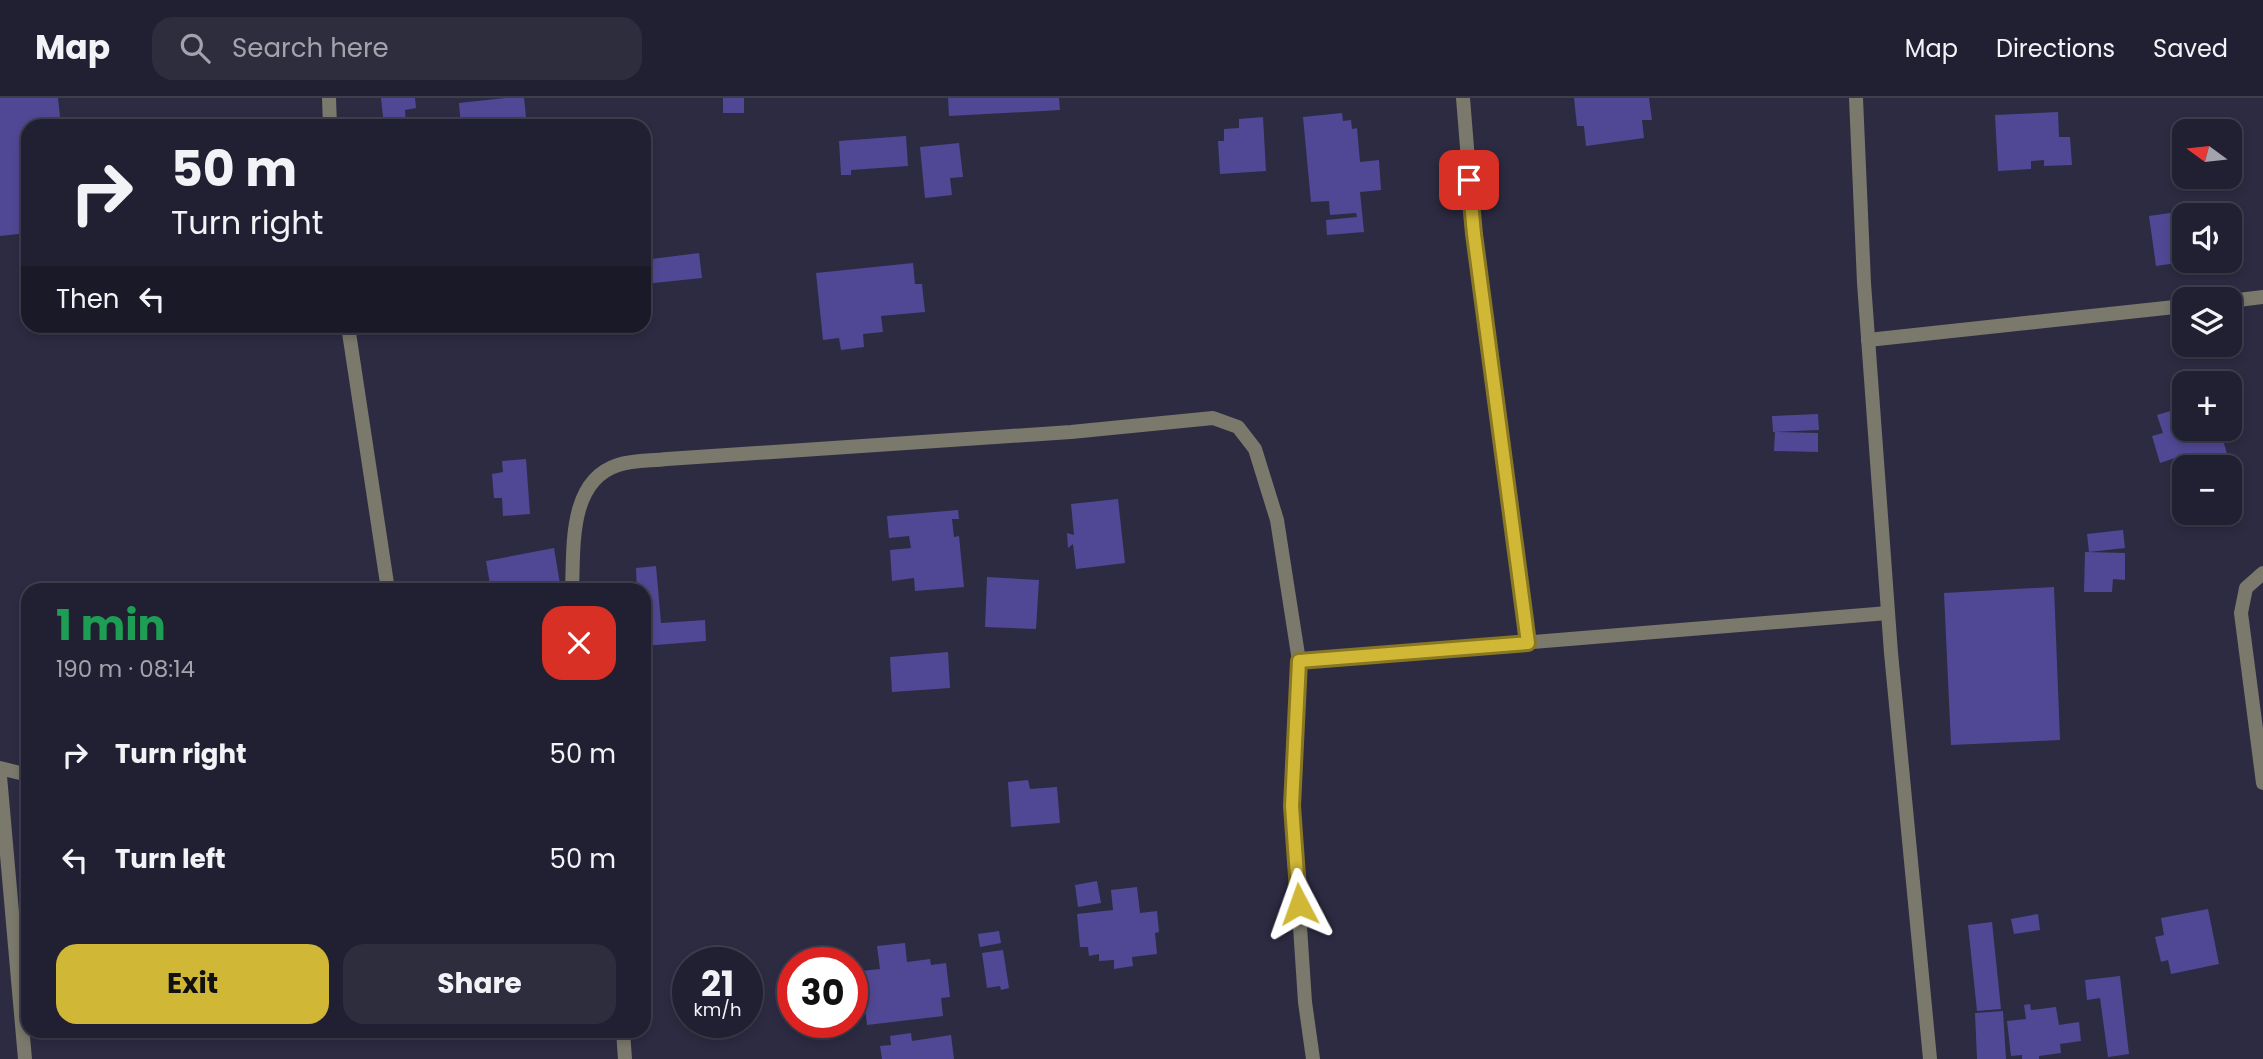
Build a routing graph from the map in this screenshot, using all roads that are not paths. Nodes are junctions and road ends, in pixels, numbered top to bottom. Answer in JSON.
{"nodes":[{"id":1,"x":328,"y":98,"type":"edge"},
{"id":2,"x":1463,"y":98,"type":"edge"},
{"id":3,"x":1856,"y":98,"type":"edge"},
{"id":4,"x":330,"y":119,"type":"edge"},
{"id":5,"x":2263,"y":297,"type":"edge"},
{"id":6,"x":2242,"y":300,"type":"edge"},
{"id":7,"x":2172,"y":307,"type":"edge"},
{"id":8,"x":349,"y":333,"type":"edge"},
{"id":9,"x":1868,"y":340,"type":"junction"},
{"id":10,"x":2263,"y":573,"type":"edge"},
{"id":11,"x":387,"y":583,"type":"edge"},
{"id":12,"x":572,"y":583,"type":"edge"},
{"id":13,"x":1888,"y":613,"type":"junction"},
{"id":14,"x":1528,"y":643,"type":"junction"},
{"id":15,"x":1299,"y":661,"type":"junction"},
{"id":16,"x":0,"y":768,"type":"edge"},
{"id":17,"x":21,"y":773,"type":"edge"},
{"id":18,"x":0,"y":776,"type":"edge"},
{"id":19,"x":2263,"y":783,"type":"edge"},
{"id":20,"x":21,"y":1014,"type":"edge"},
{"id":21,"x":23,"y":1038,"type":"edge"},
{"id":22,"x":624,"y":1038,"type":"edge"},
{"id":23,"x":25,"y":1059,"type":"edge"},
{"id":24,"x":625,"y":1059,"type":"edge"},
{"id":25,"x":1314,"y":1059,"type":"edge"},
{"id":26,"x":1930,"y":1059,"type":"edge"}],
"edges":[{"from":1,"to":4,"type":"street"},
{"from":2,"to":14,"type":"street"},
{"from":3,"to":9,"type":"street"},
{"from":5,"to":6,"type":"street"},
{"from":7,"to":9,"type":"street"},
{"from":8,"to":11,"type":"street"},
{"from":9,"to":13,"type":"street"},
{"from":10,"to":19,"type":"street"},
{"from":12,"to":15,"type":"street"},
{"from":13,"to":14,"type":"street"},
{"from":13,"to":26,"type":"street"},
{"from":14,"to":15,"type":"street"},
{"from":15,"to":25,"type":"street"},
{"from":16,"to":17,"type":"street"},
{"from":18,"to":20,"type":"street"},
{"from":21,"to":23,"type":"street"},
{"from":22,"to":24,"type":"street"}]}
